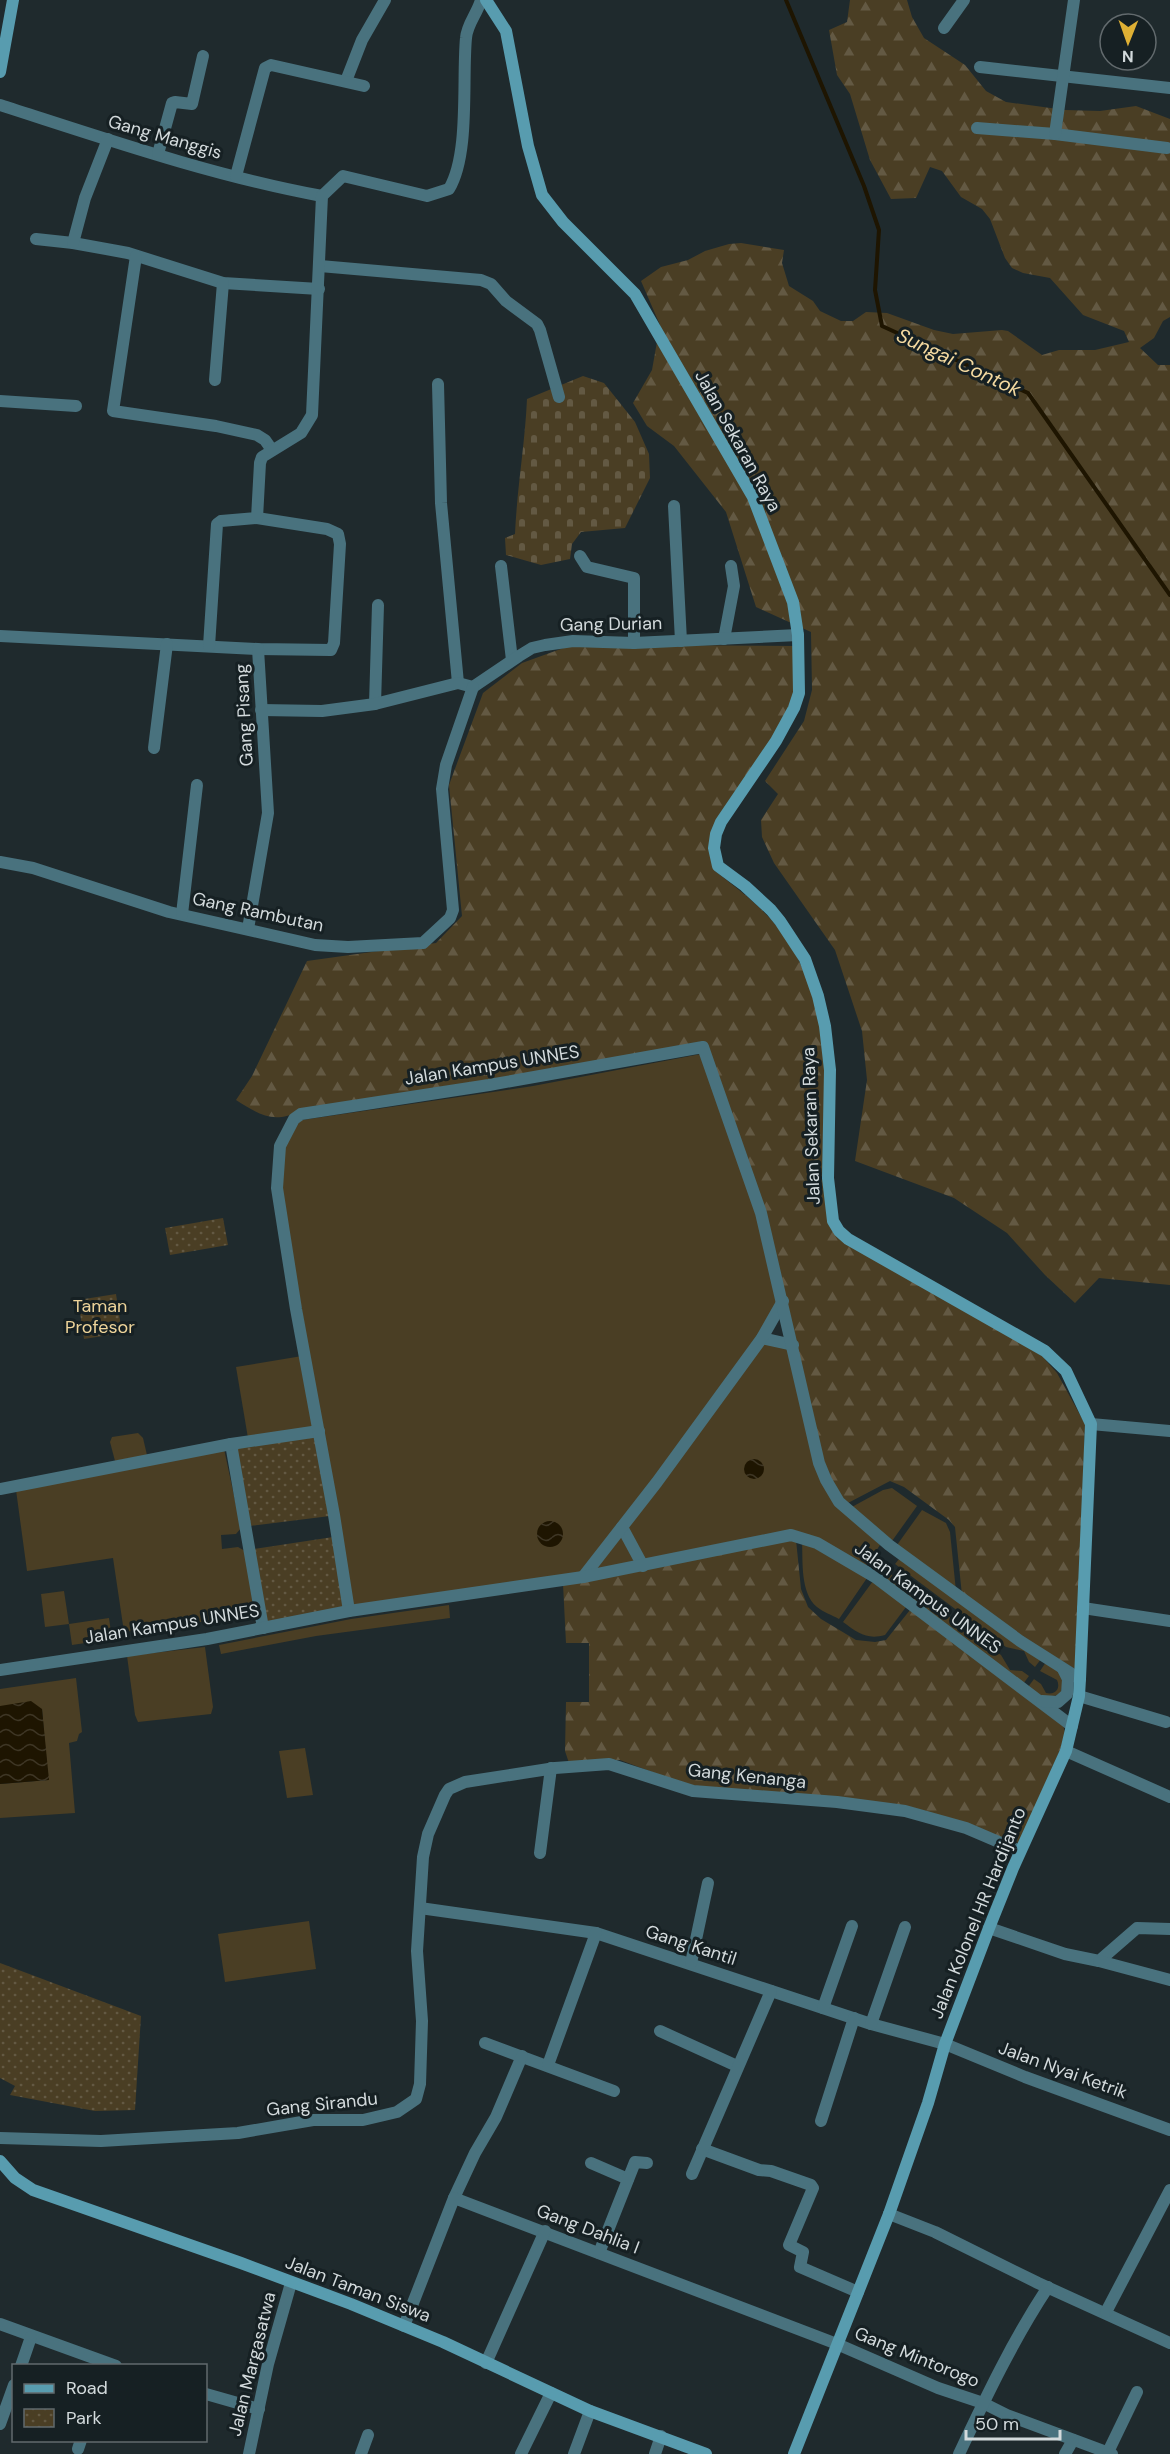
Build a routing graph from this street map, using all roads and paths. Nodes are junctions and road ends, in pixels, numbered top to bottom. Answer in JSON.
{"nodes":[{"id":1,"x":13,"y":0,"type":"edge"},
{"id":2,"x":385,"y":0,"type":"edge"},
{"id":3,"x":481,"y":0,"type":"edge"},
{"id":4,"x":486,"y":0,"type":"edge"},
{"id":5,"x":964,"y":0,"type":"edge"},
{"id":6,"x":1074,"y":0,"type":"edge"},
{"id":7,"x":944,"y":28,"type":"dead end"},
{"id":8,"x":3,"y":39,"type":"edge"},
{"id":9,"x":203,"y":56,"type":"dead end"},
{"id":10,"x":980,"y":67,"type":"dead end"},
{"id":11,"x":0,"y":72,"type":"edge"},
{"id":12,"x":1062,"y":76,"type":"junction"},
{"id":13,"x":346,"y":81,"type":"junction"},
{"id":14,"x":364,"y":86,"type":"dead end"},
{"id":15,"x":1170,"y":88,"type":"edge"},
{"id":16,"x":0,"y":105,"type":"edge"},
{"id":17,"x":977,"y":128,"type":"dead end"},
{"id":18,"x":1055,"y":134,"type":"junction"},
{"id":19,"x":108,"y":139,"type":"junction"},
{"id":20,"x":1167,"y":148,"type":"dead end"},
{"id":21,"x":158,"y":154,"type":"junction"},
{"id":22,"x":236,"y":176,"type":"junction"},
{"id":23,"x":322,"y":196,"type":"junction"},
{"id":24,"x":36,"y":239,"type":"dead end"},
{"id":25,"x":73,"y":243,"type":"junction"},
{"id":26,"x":136,"y":256,"type":"junction"},
{"id":27,"x":320,"y":266,"type":"junction"},
{"id":28,"x":223,"y":283,"type":"junction"},
{"id":29,"x":319,"y":289,"type":"junction"},
{"id":30,"x":215,"y":380,"type":"dead end"},
{"id":31,"x":438,"y":384,"type":"dead end"},
{"id":32,"x":559,"y":397,"type":"dead end"},
{"id":33,"x":0,"y":401,"type":"edge"},
{"id":34,"x":76,"y":406,"type":"dead end"},
{"id":35,"x":272,"y":450,"type":"junction"},
{"id":36,"x":674,"y":507,"type":"dead end"},
{"id":37,"x":257,"y":518,"type":"junction"},
{"id":38,"x":580,"y":556,"type":"dead end"},
{"id":39,"x":501,"y":566,"type":"dead end"},
{"id":40,"x":731,"y":566,"type":"dead end"},
{"id":41,"x":378,"y":605,"type":"dead end"},
{"id":42,"x":798,"y":635,"type":"junction"},
{"id":43,"x":0,"y":636,"type":"edge"},
{"id":44,"x":724,"y":639,"type":"junction"},
{"id":45,"x":681,"y":640,"type":"junction"},
{"id":46,"x":634,"y":643,"type":"junction"},
{"id":47,"x":167,"y":644,"type":"junction"},
{"id":48,"x":210,"y":646,"type":"junction"},
{"id":49,"x":258,"y":649,"type":"junction"},
{"id":50,"x":512,"y":660,"type":"junction"},
{"id":51,"x":458,"y":683,"type":"junction"},
{"id":52,"x":473,"y":687,"type":"junction"},
{"id":53,"x":375,"y":704,"type":"junction"},
{"id":54,"x":261,"y":710,"type":"junction"},
{"id":55,"x":154,"y":748,"type":"dead end"},
{"id":56,"x":197,"y":784,"type":"dead end"},
{"id":57,"x":0,"y":862,"type":"edge"},
{"id":58,"x":182,"y":914,"type":"junction"},
{"id":59,"x":248,"y":929,"type":"junction"},
{"id":60,"x":783,"y":1301,"type":"junction"},
{"id":61,"x":762,"y":1338,"type":"junction"},
{"id":62,"x":793,"y":1345,"type":"junction"},
{"id":63,"x":1066,"y":1371,"type":"joint"},
{"id":64,"x":1091,"y":1424,"type":"junction"},
{"id":65,"x":319,"y":1431,"type":"junction"},
{"id":66,"x":1170,"y":1431,"type":"edge"},
{"id":67,"x":231,"y":1444,"type":"junction"},
{"id":68,"x":0,"y":1490,"type":"edge"},
{"id":69,"x":622,"y":1527,"type":"junction"},
{"id":70,"x":643,"y":1566,"type":"junction"},
{"id":71,"x":583,"y":1577,"type":"junction"},
{"id":72,"x":1083,"y":1608,"type":"junction"},
{"id":73,"x":348,"y":1611,"type":"junction"},
{"id":74,"x":1170,"y":1621,"type":"edge"},
{"id":75,"x":263,"y":1628,"type":"junction"},
{"id":76,"x":1063,"y":1669,"type":"junction"},
{"id":77,"x":0,"y":1670,"type":"edge"},
{"id":78,"x":1080,"y":1679,"type":"junction"},
{"id":79,"x":1079,"y":1696,"type":"junction"},
{"id":80,"x":1040,"y":1701,"type":"junction"},
{"id":81,"x":1166,"y":1722,"type":"dead end"},
{"id":82,"x":1072,"y":1726,"type":"junction"},
{"id":83,"x":1065,"y":1751,"type":"junction"},
{"id":84,"x":551,"y":1768,"type":"junction"},
{"id":85,"x":1170,"y":1797,"type":"edge"},
{"id":86,"x":1020,"y":1851,"type":"junction"},
{"id":87,"x":540,"y":1852,"type":"dead end"},
{"id":88,"x":708,"y":1883,"type":"dead end"},
{"id":89,"x":420,"y":1908,"type":"junction"},
{"id":90,"x":852,"y":1926,"type":"dead end"},
{"id":91,"x":905,"y":1927,"type":"dead end"},
{"id":92,"x":989,"y":1928,"type":"junction"},
{"id":93,"x":1170,"y":1929,"type":"edge"},
{"id":94,"x":596,"y":1933,"type":"junction"},
{"id":95,"x":1099,"y":1961,"type":"junction"},
{"id":96,"x":691,"y":1963,"type":"junction"},
{"id":97,"x":1170,"y":1980,"type":"edge"},
{"id":98,"x":771,"y":1991,"type":"junction"},
{"id":99,"x":824,"y":2008,"type":"junction"},
{"id":100,"x":854,"y":2018,"type":"junction"},
{"id":101,"x":871,"y":2024,"type":"junction"},
{"id":102,"x":660,"y":2031,"type":"dead end"},
{"id":103,"x":485,"y":2043,"type":"dead end"},
{"id":104,"x":945,"y":2044,"type":"junction"},
{"id":105,"x":522,"y":2056,"type":"junction"},
{"id":106,"x":548,"y":2065,"type":"junction"},
{"id":107,"x":737,"y":2066,"type":"junction"},
{"id":108,"x":614,"y":2091,"type":"dead end"},
{"id":109,"x":821,"y":2121,"type":"dead end"},
{"id":110,"x":1170,"y":2130,"type":"edge"},
{"id":111,"x":0,"y":2138,"type":"edge"},
{"id":112,"x":702,"y":2149,"type":"junction"},
{"id":113,"x":0,"y":2161,"type":"edge"},
{"id":114,"x":591,"y":2163,"type":"dead end"},
{"id":115,"x":647,"y":2163,"type":"dead end"},
{"id":116,"x":692,"y":2174,"type":"dead end"},
{"id":117,"x":628,"y":2178,"type":"junction"},
{"id":118,"x":1170,"y":2190,"type":"edge"},
{"id":119,"x":454,"y":2198,"type":"junction"},
{"id":120,"x":889,"y":2214,"type":"junction"},
{"id":121,"x":545,"y":2231,"type":"junction"},
{"id":122,"x":599,"y":2253,"type":"junction"},
{"id":123,"x":291,"y":2283,"type":"junction"},
{"id":124,"x":1048,"y":2287,"type":"junction"},
{"id":125,"x":858,"y":2292,"type":"junction"},
{"id":126,"x":1106,"y":2312,"type":"junction"},
{"id":127,"x":0,"y":2324,"type":"edge"},
{"id":128,"x":404,"y":2326,"type":"junction"},
{"id":129,"x":32,"y":2337,"type":"junction"},
{"id":130,"x":1170,"y":2343,"type":"edge"},
{"id":131,"x":837,"y":2344,"type":"junction"},
{"id":132,"x":486,"y":2362,"type":"junction"},
{"id":133,"x":22,"y":2364,"type":"edge"},
{"id":134,"x":106,"y":2364,"type":"edge"},
{"id":135,"x":12,"y":2391,"type":"edge"},
{"id":136,"x":1137,"y":2392,"type":"dead end"},
{"id":137,"x":551,"y":2393,"type":"junction"},
{"id":138,"x":207,"y":2394,"type":"edge"},
{"id":139,"x":983,"y":2403,"type":"junction"},
{"id":140,"x":259,"y":2409,"type":"junction"},
{"id":141,"x":590,"y":2411,"type":"junction"},
{"id":142,"x":0,"y":2424,"type":"edge"},
{"id":143,"x":368,"y":2435,"type":"dead end"},
{"id":144,"x":661,"y":2436,"type":"junction"},
{"id":145,"x":1073,"y":2440,"type":"junction"},
{"id":146,"x":1110,"y":2453,"type":"edge"},
{"id":147,"x":249,"y":2454,"type":"edge"},
{"id":148,"x":361,"y":2454,"type":"edge"},
{"id":149,"x":521,"y":2454,"type":"edge"},
{"id":150,"x":574,"y":2454,"type":"edge"},
{"id":151,"x":656,"y":2454,"type":"edge"},
{"id":152,"x":706,"y":2454,"type":"edge"},
{"id":153,"x":794,"y":2454,"type":"edge"},
{"id":154,"x":958,"y":2454,"type":"edge"},
{"id":155,"x":1065,"y":2454,"type":"edge"}],
"edges":[{"from":1,"to":8,"type":"main road"},
{"from":2,"to":13,"type":"street"},
{"from":3,"to":23,"type":"street"},
{"from":4,"to":42,"type":"main road","name":"Jalan Sekaran Raya"},
{"from":5,"to":7,"type":"street"},
{"from":6,"to":12,"type":"street"},
{"from":8,"to":11,"type":"main road"},
{"from":9,"to":21,"type":"street"},
{"from":10,"to":12,"type":"street"},
{"from":12,"to":15,"type":"street"},
{"from":12,"to":18,"type":"street"},
{"from":13,"to":14,"type":"street"},
{"from":13,"to":22,"type":"street"},
{"from":16,"to":19,"type":"street","name":"Gang Manggis"},
{"from":17,"to":18,"type":"street"},
{"from":18,"to":20,"type":"street"},
{"from":19,"to":21,"type":"street","name":"Gang Manggis"},
{"from":19,"to":25,"type":"street"},
{"from":21,"to":22,"type":"street","name":"Gang Manggis"},
{"from":22,"to":23,"type":"street","name":"Gang Manggis"},
{"from":23,"to":27,"type":"street"},
{"from":24,"to":25,"type":"street"},
{"from":25,"to":26,"type":"street"},
{"from":26,"to":28,"type":"street"},
{"from":26,"to":35,"type":"street"},
{"from":27,"to":29,"type":"street"},
{"from":27,"to":32,"type":"street"},
{"from":28,"to":29,"type":"street"},
{"from":28,"to":30,"type":"street"},
{"from":29,"to":35,"type":"street"},
{"from":31,"to":51,"type":"street"},
{"from":33,"to":34,"type":"street"},
{"from":35,"to":37,"type":"street"},
{"from":36,"to":45,"type":"street"},
{"from":37,"to":48,"type":"street"},
{"from":37,"to":49,"type":"street"},
{"from":38,"to":46,"type":"street"},
{"from":39,"to":50,"type":"street"},
{"from":40,"to":44,"type":"street"},
{"from":41,"to":53,"type":"street"},
{"from":42,"to":44,"type":"street","name":"Gang Durian"},
{"from":42,"to":63,"type":"main road","name":"Jalan Sekaran Raya"},
{"from":43,"to":47,"type":"street","name":"Gang Pisang"},
{"from":44,"to":45,"type":"street","name":"Gang Durian"},
{"from":45,"to":46,"type":"street","name":"Gang Durian"},
{"from":46,"to":50,"type":"street","name":"Gang Durian"},
{"from":47,"to":48,"type":"street","name":"Gang Pisang"},
{"from":47,"to":55,"type":"street"},
{"from":48,"to":49,"type":"street","name":"Gang Pisang"},
{"from":49,"to":54,"type":"street","name":"Gang Pisang"},
{"from":50,"to":52,"type":"street","name":"Gang Durian"},
{"from":51,"to":52,"type":"street"},
{"from":51,"to":53,"type":"street"},
{"from":52,"to":59,"type":"street","name":"Gang Rambutan"},
{"from":53,"to":54,"type":"street"},
{"from":54,"to":59,"type":"street","name":"Gang Pisang"},
{"from":56,"to":58,"type":"street"},
{"from":57,"to":58,"type":"street","name":"Gang Rambutan"},
{"from":58,"to":59,"type":"street","name":"Gang Rambutan"},
{"from":60,"to":61,"type":"street"},
{"from":60,"to":62,"type":"street","name":"Jalan Kampus UNNES"},
{"from":60,"to":65,"type":"street","name":"Jalan Kampus UNNES"},
{"from":61,"to":62,"type":"street"},
{"from":61,"to":69,"type":"street"},
{"from":62,"to":76,"type":"street","name":"Jalan Kampus UNNES"},
{"from":63,"to":64,"type":"main road","name":"Jalan Kolonel HR Hardijanto"},
{"from":64,"to":66,"type":"street"},
{"from":64,"to":72,"type":"main road","name":"Jalan Kolonel HR Hardijanto"},
{"from":65,"to":67,"type":"street"},
{"from":65,"to":73,"type":"street","name":"Jalan Kampus UNNES"},
{"from":67,"to":68,"type":"street"},
{"from":67,"to":75,"type":"street"},
{"from":69,"to":70,"type":"street"},
{"from":69,"to":71,"type":"street"},
{"from":70,"to":71,"type":"street","name":"Jalan Kampus UNNES"},
{"from":70,"to":80,"type":"street","name":"Jalan Kampus UNNES"},
{"from":71,"to":73,"type":"street","name":"Jalan Kampus UNNES"},
{"from":72,"to":74,"type":"street"},
{"from":72,"to":78,"type":"main road","name":"Jalan Kolonel HR Hardijanto"},
{"from":73,"to":75,"type":"street","name":"Jalan Kampus UNNES"},
{"from":75,"to":77,"type":"street","name":"Jalan Kampus UNNES"},
{"from":76,"to":78,"type":"street","name":"Jalan Kampus UNNES"},
{"from":76,"to":80,"type":"street"},
{"from":78,"to":79,"type":"main road","name":"Jalan Kolonel HR Hardijanto"},
{"from":79,"to":81,"type":"street"},
{"from":79,"to":82,"type":"main road","name":"Jalan Kolonel HR Hardijanto"},
{"from":80,"to":82,"type":"street","name":"Jalan Kampus UNNES"},
{"from":82,"to":83,"type":"main road","name":"Jalan Kolonel HR Hardijanto"},
{"from":83,"to":85,"type":"street"},
{"from":83,"to":86,"type":"main road","name":"Jalan Kolonel HR Hardijanto"},
{"from":84,"to":86,"type":"street","name":"Gang Kenanga"},
{"from":84,"to":87,"type":"street"},
{"from":84,"to":89,"type":"street","name":"Gang Kenanga"},
{"from":86,"to":92,"type":"main road","name":"Jalan Kolonel HR Hardijanto"},
{"from":88,"to":96,"type":"street"},
{"from":89,"to":94,"type":"street","name":"Gang Kantil"},
{"from":89,"to":111,"type":"street","name":"Gang Sirandu"},
{"from":90,"to":99,"type":"street"},
{"from":91,"to":101,"type":"street"},
{"from":92,"to":95,"type":"street"},
{"from":92,"to":104,"type":"main road","name":"Jalan Kolonel HR Hardijanto"},
{"from":93,"to":95,"type":"street"},
{"from":94,"to":96,"type":"street","name":"Gang Kantil"},
{"from":94,"to":106,"type":"street"},
{"from":95,"to":97,"type":"street"},
{"from":96,"to":98,"type":"street","name":"Gang Kantil"},
{"from":98,"to":99,"type":"street","name":"Gang Kantil"},
{"from":98,"to":107,"type":"street"},
{"from":99,"to":100,"type":"street","name":"Gang Kantil"},
{"from":100,"to":101,"type":"street","name":"Gang Kantil"},
{"from":100,"to":109,"type":"street"},
{"from":101,"to":104,"type":"street","name":"Gang Kantil"},
{"from":102,"to":107,"type":"street"},
{"from":103,"to":105,"type":"street"},
{"from":104,"to":110,"type":"street","name":"Jalan Nyai Ketrik"},
{"from":104,"to":120,"type":"main road","name":"Jalan Kolonel HR Hardijanto"},
{"from":105,"to":106,"type":"street"},
{"from":105,"to":119,"type":"street"},
{"from":106,"to":108,"type":"street"},
{"from":107,"to":112,"type":"street"},
{"from":112,"to":116,"type":"street"},
{"from":112,"to":125,"type":"street"},
{"from":113,"to":123,"type":"main road","name":"Jalan Taman Siswa"},
{"from":114,"to":117,"type":"street"},
{"from":115,"to":117,"type":"street"},
{"from":117,"to":122,"type":"street"},
{"from":118,"to":126,"type":"street"},
{"from":119,"to":121,"type":"street","name":"Gang Dahlia I"},
{"from":119,"to":128,"type":"street"},
{"from":120,"to":124,"type":"street"},
{"from":120,"to":125,"type":"main road","name":"Jalan Kolonel HR Hardijanto"},
{"from":121,"to":122,"type":"street","name":"Gang Dahlia I"},
{"from":121,"to":132,"type":"street"},
{"from":122,"to":131,"type":"street","name":"Gang Dahlia I"},
{"from":123,"to":128,"type":"main road","name":"Jalan Taman Siswa"},
{"from":123,"to":140,"type":"street","name":"Jalan Margasatwa"},
{"from":124,"to":126,"type":"street"},
{"from":124,"to":139,"type":"street","name":"Gang Mintorogo"},
{"from":125,"to":131,"type":"main road","name":"Jalan Kolonel HR Hardijanto"},
{"from":126,"to":130,"type":"street"},
{"from":127,"to":129,"type":"street"},
{"from":128,"to":132,"type":"main road","name":"Jalan Taman Siswa"},
{"from":129,"to":133,"type":"street"},
{"from":129,"to":134,"type":"street"},
{"from":131,"to":139,"type":"street","name":"Gang Mintorogo"},
{"from":131,"to":153,"type":"main road","name":"Jalan Kolonel HR Hardijanto"},
{"from":132,"to":137,"type":"main road","name":"Jalan Taman Siswa"},
{"from":135,"to":142,"type":"street"},
{"from":136,"to":146,"type":"street"},
{"from":137,"to":141,"type":"main road","name":"Jalan Taman Siswa"},
{"from":137,"to":149,"type":"street"},
{"from":138,"to":140,"type":"street"},
{"from":139,"to":145,"type":"street","name":"Gang Mintorogo"},
{"from":139,"to":154,"type":"street","name":"Gang Mintorogo"},
{"from":140,"to":147,"type":"street","name":"Jalan Margasatwa"},
{"from":141,"to":144,"type":"main road","name":"Jalan Taman Siswa"},
{"from":141,"to":150,"type":"street"},
{"from":143,"to":148,"type":"street"},
{"from":144,"to":151,"type":"street"},
{"from":144,"to":152,"type":"main road","name":"Jalan Taman Siswa"},
{"from":145,"to":146,"type":"street","name":"Gang Mintorogo"},
{"from":145,"to":155,"type":"street"}]}
